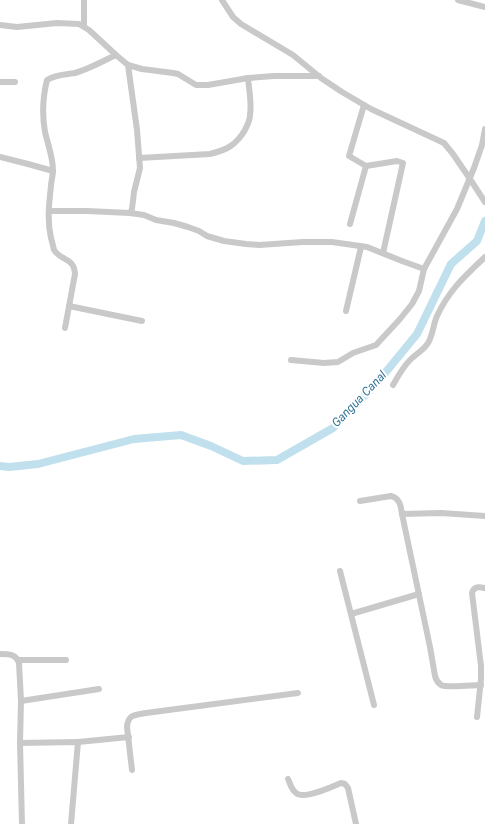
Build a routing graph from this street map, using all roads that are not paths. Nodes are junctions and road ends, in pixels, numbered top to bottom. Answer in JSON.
{"nodes":[{"id":1,"x":84,"y":0,"type":"edge"},
{"id":2,"x":222,"y":0,"type":"edge"},
{"id":3,"x":458,"y":0,"type":"edge"},
{"id":4,"x":485,"y":7,"type":"edge"},
{"id":5,"x":0,"y":25,"type":"edge"},
{"id":6,"x":84,"y":26,"type":"junction"},
{"id":7,"x":116,"y":55,"type":"junction"},
{"id":8,"x":128,"y":65,"type":"junction"},
{"id":9,"x":318,"y":76,"type":"junction"},
{"id":10,"x":248,"y":78,"type":"junction"},
{"id":11,"x":0,"y":82,"type":"edge"},
{"id":12,"x":15,"y":82,"type":"dead end"},
{"id":13,"x":364,"y":104,"type":"junction"},
{"id":14,"x":485,"y":128,"type":"edge"},
{"id":15,"x":0,"y":157,"type":"edge"},
{"id":16,"x":139,"y":158,"type":"junction"},
{"id":17,"x":366,"y":166,"type":"junction"},
{"id":18,"x":53,"y":171,"type":"junction"},
{"id":19,"x":470,"y":179,"type":"junction"},
{"id":20,"x":485,"y":202,"type":"edge"},
{"id":21,"x":49,"y":211,"type":"junction"},
{"id":22,"x":130,"y":213,"type":"junction"},
{"id":23,"x":350,"y":224,"type":"dead end"},
{"id":24,"x":361,"y":246,"type":"junction"},
{"id":25,"x":383,"y":253,"type":"junction"},
{"id":26,"x":485,"y":257,"type":"edge"},
{"id":27,"x":424,"y":269,"type":"junction"},
{"id":28,"x":69,"y":306,"type":"junction"},
{"id":29,"x":346,"y":311,"type":"dead end"},
{"id":30,"x":142,"y":322,"type":"dead end"},
{"id":31,"x":65,"y":328,"type":"dead end"},
{"id":32,"x":292,"y":360,"type":"dead end"},
{"id":33,"x":393,"y":385,"type":"dead end"},
{"id":34,"x":360,"y":501,"type":"dead end"},
{"id":35,"x":402,"y":514,"type":"junction"},
{"id":36,"x":485,"y":516,"type":"edge"},
{"id":37,"x":340,"y":571,"type":"dead end"},
{"id":38,"x":485,"y":588,"type":"edge"},
{"id":39,"x":419,"y":594,"type":"junction"},
{"id":40,"x":351,"y":614,"type":"junction"},
{"id":41,"x":0,"y":654,"type":"edge"},
{"id":42,"x":18,"y":660,"type":"junction"},
{"id":43,"x":66,"y":660,"type":"dead end"},
{"id":44,"x":481,"y":685,"type":"junction"},
{"id":45,"x":99,"y":689,"type":"dead end"},
{"id":46,"x":298,"y":693,"type":"dead end"},
{"id":47,"x":482,"y":698,"type":"edge"},
{"id":48,"x":21,"y":701,"type":"junction"},
{"id":49,"x":374,"y":705,"type":"dead end"},
{"id":50,"x":477,"y":718,"type":"dead end"},
{"id":51,"x":128,"y":737,"type":"junction"},
{"id":52,"x":78,"y":742,"type":"junction"},
{"id":53,"x":20,"y":743,"type":"junction"},
{"id":54,"x":132,"y":770,"type":"dead end"},
{"id":55,"x":288,"y":778,"type":"dead end"},
{"id":56,"x":22,"y":824,"type":"edge"},
{"id":57,"x":71,"y":824,"type":"edge"},
{"id":58,"x":356,"y":824,"type":"edge"}],
"edges":[{"from":1,"to":6,"type":"street"},
{"from":2,"to":9,"type":"street"},
{"from":3,"to":4,"type":"street"},
{"from":5,"to":6,"type":"street"},
{"from":6,"to":7,"type":"street"},
{"from":7,"to":8,"type":"street"},
{"from":7,"to":18,"type":"street"},
{"from":8,"to":10,"type":"street"},
{"from":8,"to":16,"type":"street"},
{"from":9,"to":10,"type":"street"},
{"from":9,"to":13,"type":"street"},
{"from":10,"to":16,"type":"street"},
{"from":11,"to":12,"type":"street"},
{"from":13,"to":17,"type":"street"},
{"from":13,"to":19,"type":"street"},
{"from":14,"to":19,"type":"street"},
{"from":15,"to":18,"type":"street"},
{"from":16,"to":22,"type":"street"},
{"from":17,"to":23,"type":"street"},
{"from":17,"to":25,"type":"street"},
{"from":18,"to":21,"type":"street"},
{"from":19,"to":20,"type":"street"},
{"from":19,"to":27,"type":"street"},
{"from":21,"to":22,"type":"street"},
{"from":21,"to":28,"type":"street"},
{"from":22,"to":24,"type":"street"},
{"from":24,"to":25,"type":"street"},
{"from":24,"to":29,"type":"street"},
{"from":25,"to":27,"type":"street"},
{"from":26,"to":33,"type":"street"},
{"from":27,"to":32,"type":"street"},
{"from":28,"to":30,"type":"street"},
{"from":28,"to":31,"type":"street"},
{"from":34,"to":35,"type":"street"},
{"from":35,"to":36,"type":"street"},
{"from":35,"to":39,"type":"street"},
{"from":37,"to":40,"type":"street"},
{"from":38,"to":44,"type":"street"},
{"from":39,"to":40,"type":"street"},
{"from":39,"to":44,"type":"street"},
{"from":40,"to":49,"type":"street"},
{"from":41,"to":42,"type":"street"},
{"from":42,"to":43,"type":"street"},
{"from":42,"to":48,"type":"street"},
{"from":44,"to":47,"type":"street"},
{"from":45,"to":48,"type":"street"},
{"from":46,"to":51,"type":"street"},
{"from":47,"to":50,"type":"street"},
{"from":48,"to":53,"type":"street"},
{"from":51,"to":52,"type":"street"},
{"from":51,"to":54,"type":"street"},
{"from":52,"to":53,"type":"street"},
{"from":52,"to":57,"type":"street"},
{"from":53,"to":56,"type":"street"},
{"from":55,"to":58,"type":"street"}]}
